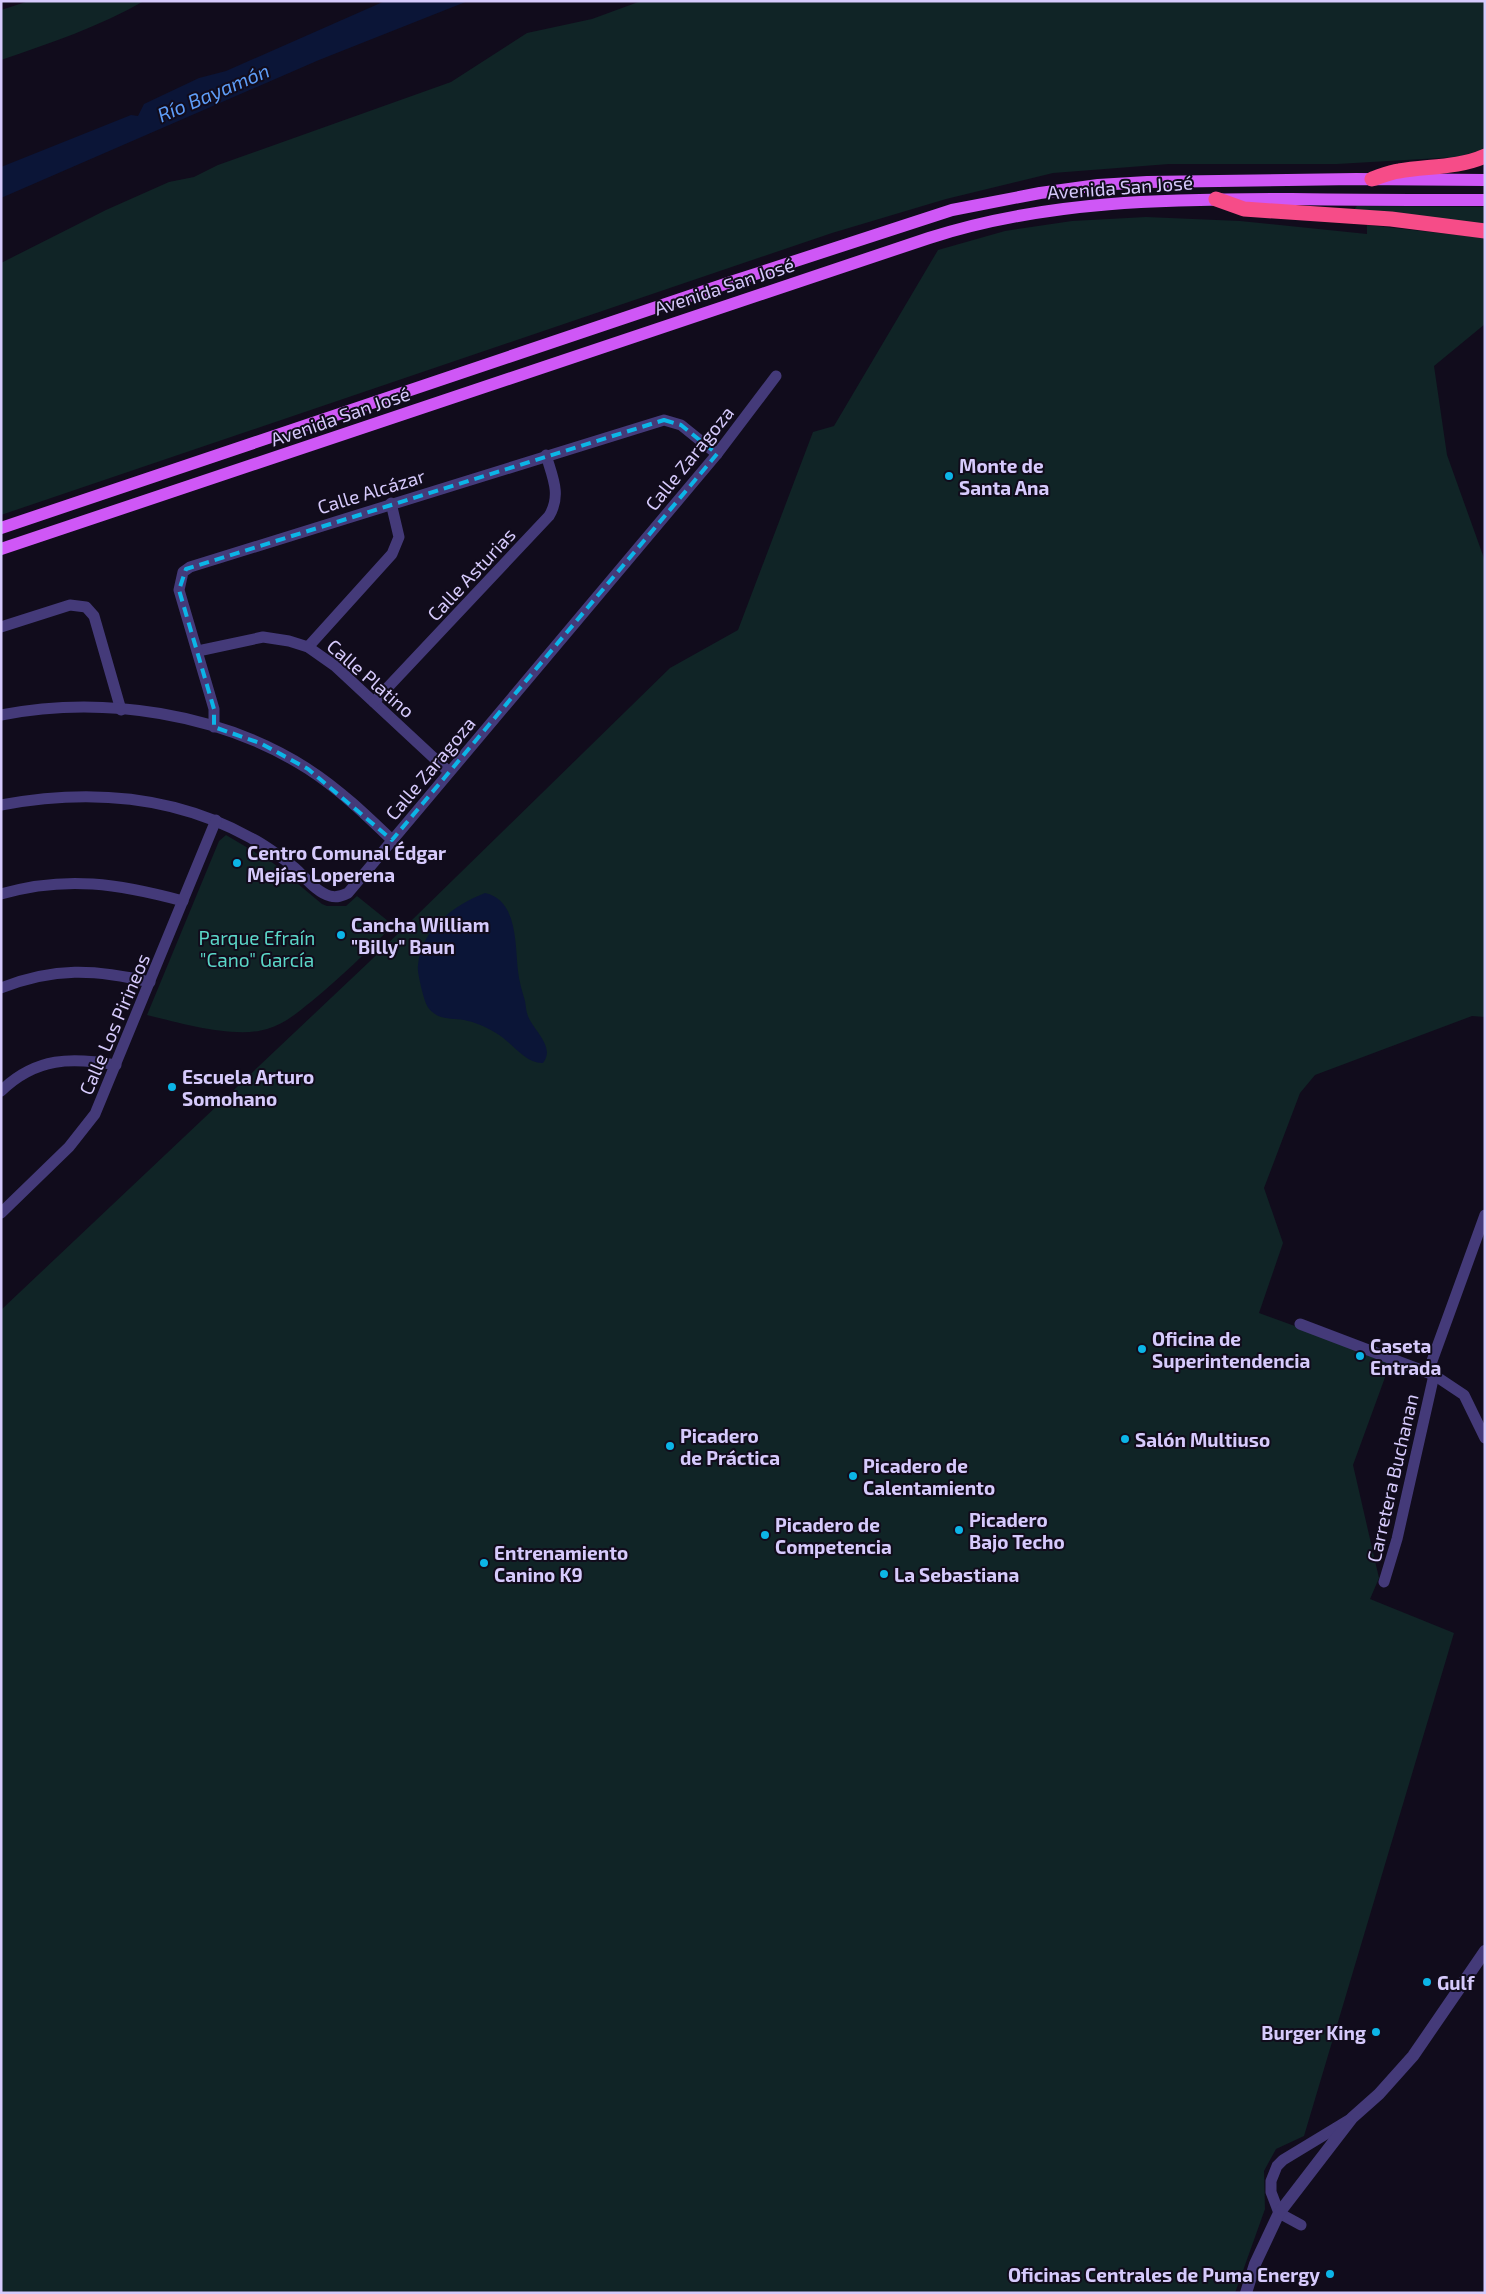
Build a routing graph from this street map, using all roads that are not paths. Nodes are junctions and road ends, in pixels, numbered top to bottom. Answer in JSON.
{"nodes":[{"id":1,"x":1485,"y":156,"type":"edge"},
{"id":2,"x":1372,"y":179,"type":"junction"},
{"id":3,"x":1485,"y":180,"type":"edge"},
{"id":4,"x":1216,"y":199,"type":"junction"},
{"id":5,"x":1485,"y":200,"type":"edge"},
{"id":6,"x":1485,"y":231,"type":"edge"},
{"id":7,"x":776,"y":376,"type":"dead end"},
{"id":8,"x":717,"y":454,"type":"junction"},
{"id":9,"x":546,"y":455,"type":"junction"},
{"id":10,"x":391,"y":503,"type":"junction"},
{"id":11,"x":1,"y":528,"type":"edge"},
{"id":12,"x":1,"y":549,"type":"edge"},
{"id":13,"x":1,"y":627,"type":"edge"},
{"id":14,"x":308,"y":647,"type":"junction"},
{"id":15,"x":198,"y":651,"type":"junction"},
{"id":16,"x":374,"y":702,"type":"junction"},
{"id":17,"x":121,"y":710,"type":"junction"},
{"id":18,"x":1,"y":714,"type":"edge"},
{"id":19,"x":214,"y":727,"type":"junction"},
{"id":20,"x":449,"y":772,"type":"junction"},
{"id":21,"x":1,"y":805,"type":"edge"},
{"id":22,"x":216,"y":820,"type":"junction"},
{"id":23,"x":392,"y":840,"type":"junction"},
{"id":24,"x":1,"y":894,"type":"edge"},
{"id":25,"x":183,"y":901,"type":"junction"},
{"id":26,"x":150,"y":982,"type":"junction"},
{"id":27,"x":1,"y":988,"type":"edge"},
{"id":28,"x":116,"y":1065,"type":"junction"},
{"id":29,"x":1,"y":1091,"type":"edge"},
{"id":30,"x":1,"y":1213,"type":"edge"},
{"id":31,"x":1485,"y":1215,"type":"edge"},
{"id":32,"x":1300,"y":1324,"type":"dead end"},
{"id":33,"x":1431,"y":1373,"type":"junction"},
{"id":34,"x":1485,"y":1438,"type":"edge"},
{"id":35,"x":1384,"y":1582,"type":"dead end"},
{"id":36,"x":1485,"y":1951,"type":"edge"},
{"id":37,"x":1352,"y":2118,"type":"junction"},
{"id":38,"x":1280,"y":2213,"type":"junction"},
{"id":39,"x":1301,"y":2225,"type":"dead end"},
{"id":40,"x":1246,"y":2293,"type":"edge"}],
"edges":[{"from":1,"to":2,"type":"highway"},
{"from":2,"to":3,"type":"main road","name":"Avenida San José"},
{"from":2,"to":11,"type":"main road","name":"Avenida San José"},
{"from":4,"to":5,"type":"main road","name":"Avenida San José"},
{"from":4,"to":6,"type":"highway"},
{"from":4,"to":12,"type":"main road","name":"Avenida San José"},
{"from":7,"to":8,"type":"street","name":"Calle Zaragoza"},
{"from":8,"to":9,"type":"street","name":"Calle Alcázar"},
{"from":8,"to":20,"type":"street","name":"Calle Zaragoza"},
{"from":9,"to":10,"type":"street","name":"Calle Alcázar"},
{"from":9,"to":16,"type":"street","name":"Calle Asturias"},
{"from":10,"to":14,"type":"street"},
{"from":10,"to":15,"type":"street","name":"Calle Alcázar"},
{"from":13,"to":17,"type":"street"},
{"from":14,"to":15,"type":"street","name":"Calle Platino"},
{"from":14,"to":16,"type":"street","name":"Calle Platino"},
{"from":15,"to":19,"type":"street","name":"Calle Alcázar"},
{"from":16,"to":20,"type":"street","name":"Calle Platino"},
{"from":17,"to":18,"type":"street"},
{"from":17,"to":19,"type":"street"},
{"from":19,"to":23,"type":"street"},
{"from":20,"to":23,"type":"street","name":"Calle Zaragoza"},
{"from":21,"to":22,"type":"street","name":"Calle Zaragoza"},
{"from":22,"to":23,"type":"street","name":"Calle Zaragoza"},
{"from":22,"to":25,"type":"street","name":"Calle Los Pirineos"},
{"from":24,"to":25,"type":"street"},
{"from":25,"to":26,"type":"street","name":"Calle Los Pirineos"},
{"from":26,"to":27,"type":"street"},
{"from":26,"to":28,"type":"street","name":"Calle Los Pirineos"},
{"from":28,"to":29,"type":"street"},
{"from":28,"to":30,"type":"street","name":"Calle Los Pirineos"},
{"from":31,"to":33,"type":"street","name":"Carretera Buchanan"},
{"from":32,"to":33,"type":"street"},
{"from":33,"to":34,"type":"street"},
{"from":33,"to":35,"type":"street","name":"Carretera Buchanan"},
{"from":36,"to":37,"type":"street"},
{"from":37,"to":38,"type":"street"},
{"from":37,"to":38,"type":"street"},
{"from":38,"to":39,"type":"street"},
{"from":38,"to":40,"type":"street"}]}
